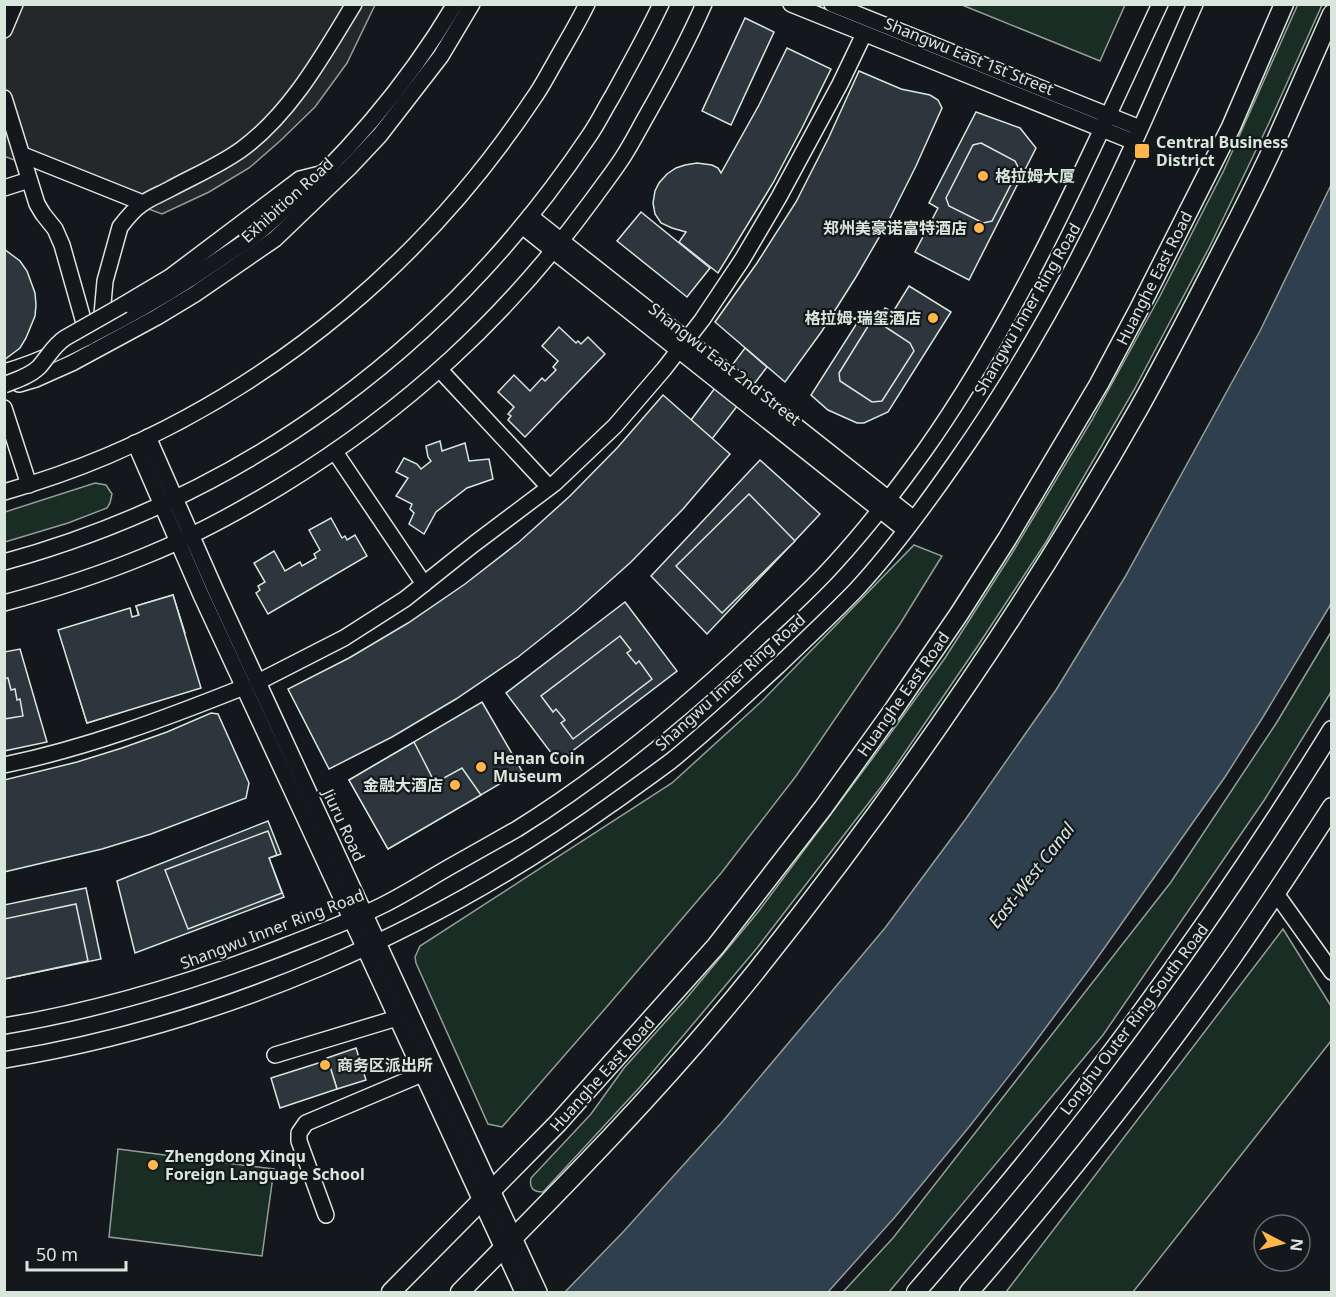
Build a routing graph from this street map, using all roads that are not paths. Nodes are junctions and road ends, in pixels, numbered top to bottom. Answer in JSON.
{"nodes":[{"id":1,"x":15,"y":4,"type":"edge"},
{"id":2,"x":354,"y":4,"type":"edge"},
{"id":3,"x":454,"y":4,"type":"edge"},
{"id":4,"x":472,"y":4,"type":"edge"},
{"id":5,"x":587,"y":4,"type":"edge"},
{"id":6,"x":661,"y":4,"type":"edge"},
{"id":7,"x":704,"y":4,"type":"edge"},
{"id":8,"x":791,"y":4,"type":"edge"},
{"id":9,"x":832,"y":4,"type":"edge"},
{"id":10,"x":1160,"y":4,"type":"edge"},
{"id":11,"x":1195,"y":4,"type":"edge"},
{"id":12,"x":1284,"y":4,"type":"edge"},
{"id":13,"x":1332,"y":14,"type":"edge"},
{"id":14,"x":4,"y":30,"type":"edge"},
{"id":15,"x":864,"y":33,"type":"junction"},
{"id":16,"x":4,"y":98,"type":"edge"},
{"id":17,"x":1105,"y":122,"type":"junction"},
{"id":18,"x":1137,"y":135,"type":"junction"},
{"id":19,"x":22,"y":155,"type":"junction"},
{"id":20,"x":323,"y":173,"type":"junction"},
{"id":21,"x":29,"y":180,"type":"junction"},
{"id":22,"x":4,"y":188,"type":"edge"},
{"id":23,"x":143,"y":203,"type":"junction"},
{"id":24,"x":526,"y":221,"type":"junction"},
{"id":25,"x":557,"y":246,"type":"junction"},
{"id":26,"x":94,"y":334,"type":"junction"},
{"id":27,"x":682,"y":345,"type":"junction"},
{"id":28,"x":440,"y":370,"type":"junction"},
{"id":29,"x":4,"y":372,"type":"edge"},
{"id":30,"x":4,"y":387,"type":"edge"},
{"id":31,"x":4,"y":408,"type":"edge"},
{"id":32,"x":142,"y":440,"type":"junction"},
{"id":33,"x":335,"y":452,"type":"junction"},
{"id":34,"x":29,"y":485,"type":"junction"},
{"id":35,"x":549,"y":487,"type":"junction"},
{"id":36,"x":4,"y":492,"type":"edge"},
{"id":37,"x":168,"y":501,"type":"junction"},
{"id":38,"x":884,"y":504,"type":"junction"},
{"id":39,"x":910,"y":525,"type":"junction"},
{"id":40,"x":184,"y":538,"type":"junction"},
{"id":41,"x":4,"y":562,"type":"edge"},
{"id":42,"x":424,"y":584,"type":"junction"},
{"id":43,"x":4,"y":603,"type":"edge"},
{"id":44,"x":251,"y":684,"type":"junction"},
{"id":45,"x":1332,"y":730,"type":"edge"},
{"id":46,"x":4,"y":765,"type":"edge"},
{"id":47,"x":1332,"y":807,"type":"edge"},
{"id":48,"x":1275,"y":892,"type":"junction"},
{"id":49,"x":358,"y":916,"type":"junction"},
{"id":50,"x":371,"y":945,"type":"junction"},
{"id":51,"x":1332,"y":972,"type":"edge"},
{"id":52,"x":397,"y":1018,"type":"junction"},
{"id":53,"x":4,"y":1026,"type":"edge"},
{"id":54,"x":275,"y":1055,"type":"dead end"},
{"id":55,"x":4,"y":1060,"type":"edge"},
{"id":56,"x":423,"y":1074,"type":"junction"},
{"id":57,"x":487,"y":1197,"type":"junction"},
{"id":58,"x":326,"y":1215,"type":"dead end"},
{"id":59,"x":508,"y":1244,"type":"junction"},
{"id":60,"x":533,"y":1292,"type":"edge"},
{"id":61,"x":391,"y":1293,"type":"edge"},
{"id":62,"x":460,"y":1293,"type":"edge"},
{"id":63,"x":916,"y":1293,"type":"edge"},
{"id":64,"x":969,"y":1293,"type":"edge"}],
"edges":[{"from":1,"to":14,"type":"street"},
{"from":2,"to":23,"type":"street"},
{"from":3,"to":20,"type":"street","name":"Exhibition Road"},
{"from":4,"to":30,"type":"street","name":"Exhibition Road"},
{"from":5,"to":32,"type":"street"},
{"from":6,"to":24,"type":"street"},
{"from":7,"to":25,"type":"street"},
{"from":8,"to":15,"type":"street","name":"Shangwu East 1st Street"},
{"from":9,"to":17,"type":"street","name":"Shangwu East 1st Street"},
{"from":10,"to":17,"type":"street","name":"Shangwu Inner Ring Road"},
{"from":11,"to":18,"type":"street","name":"Shangwu Inner Ring Road"},
{"from":12,"to":57,"type":"main road","name":"Huanghe East Road"},
{"from":13,"to":59,"type":"main road"},
{"from":15,"to":17,"type":"street","name":"Shangwu East 1st Street"},
{"from":15,"to":27,"type":"street"},
{"from":16,"to":19,"type":"street"},
{"from":17,"to":18,"type":"street","name":"Shangwu East 1st Street"},
{"from":17,"to":38,"type":"street","name":"Shangwu Inner Ring Road"},
{"from":18,"to":39,"type":"street","name":"Shangwu Inner Ring Road"},
{"from":19,"to":21,"type":"street"},
{"from":19,"to":23,"type":"street"},
{"from":20,"to":26,"type":"street","name":"Exhibition Road"},
{"from":20,"to":30,"type":"street","bridge":true},
{"from":21,"to":22,"type":"street"},
{"from":21,"to":26,"type":"street"},
{"from":23,"to":26,"type":"street"},
{"from":24,"to":25,"type":"street","name":"Shangwu East 2nd Street"},
{"from":24,"to":37,"type":"street"},
{"from":25,"to":27,"type":"street","name":"Shangwu East 2nd Street"},
{"from":25,"to":28,"type":"street"},
{"from":26,"to":29,"type":"street","name":"Exhibition Road"},
{"from":27,"to":35,"type":"street"},
{"from":27,"to":38,"type":"street","name":"Shangwu East 2nd Street"},
{"from":28,"to":33,"type":"street"},
{"from":28,"to":35,"type":"street"},
{"from":31,"to":34,"type":"street"},
{"from":32,"to":34,"type":"street"},
{"from":32,"to":37,"type":"street","name":"Jiuru Road"},
{"from":33,"to":40,"type":"street"},
{"from":33,"to":42,"type":"street"},
{"from":34,"to":36,"type":"street"},
{"from":35,"to":42,"type":"street"},
{"from":37,"to":40,"type":"street","name":"Jiuru Road"},
{"from":37,"to":41,"type":"street"},
{"from":38,"to":39,"type":"street","name":"Shangwu East 2nd Street"},
{"from":38,"to":49,"type":"street","name":"Shangwu Inner Ring Road"},
{"from":39,"to":50,"type":"street","name":"Shangwu Inner Ring Road"},
{"from":40,"to":43,"type":"street"},
{"from":40,"to":44,"type":"street","name":"Jiuru Road"},
{"from":42,"to":44,"type":"street"},
{"from":44,"to":46,"type":"street"},
{"from":44,"to":49,"type":"street","name":"Jiuru Road"},
{"from":45,"to":63,"type":"main road","name":"Longhu Outer Ring South Road"},
{"from":47,"to":48,"type":"main road"},
{"from":48,"to":51,"type":"street"},
{"from":48,"to":64,"type":"main road"},
{"from":49,"to":50,"type":"street","name":"Jiuru Road"},
{"from":49,"to":53,"type":"street","name":"Shangwu Inner Ring Road"},
{"from":50,"to":52,"type":"street","name":"Jiuru Road"},
{"from":50,"to":55,"type":"street","name":"Shangwu Inner Ring Road"},
{"from":50,"to":57,"type":"street","name":"Jiuru Road"},
{"from":52,"to":54,"type":"street"},
{"from":52,"to":56,"type":"street","name":"Jiuru Road"},
{"from":56,"to":57,"type":"street","name":"Jiuru Road"},
{"from":56,"to":58,"type":"street"},
{"from":57,"to":59,"type":"street","name":"Jiuru Road"},
{"from":57,"to":61,"type":"main road","name":"Huanghe East Road"},
{"from":59,"to":60,"type":"street","name":"Jiuru Road"},
{"from":59,"to":62,"type":"main road"}]}
